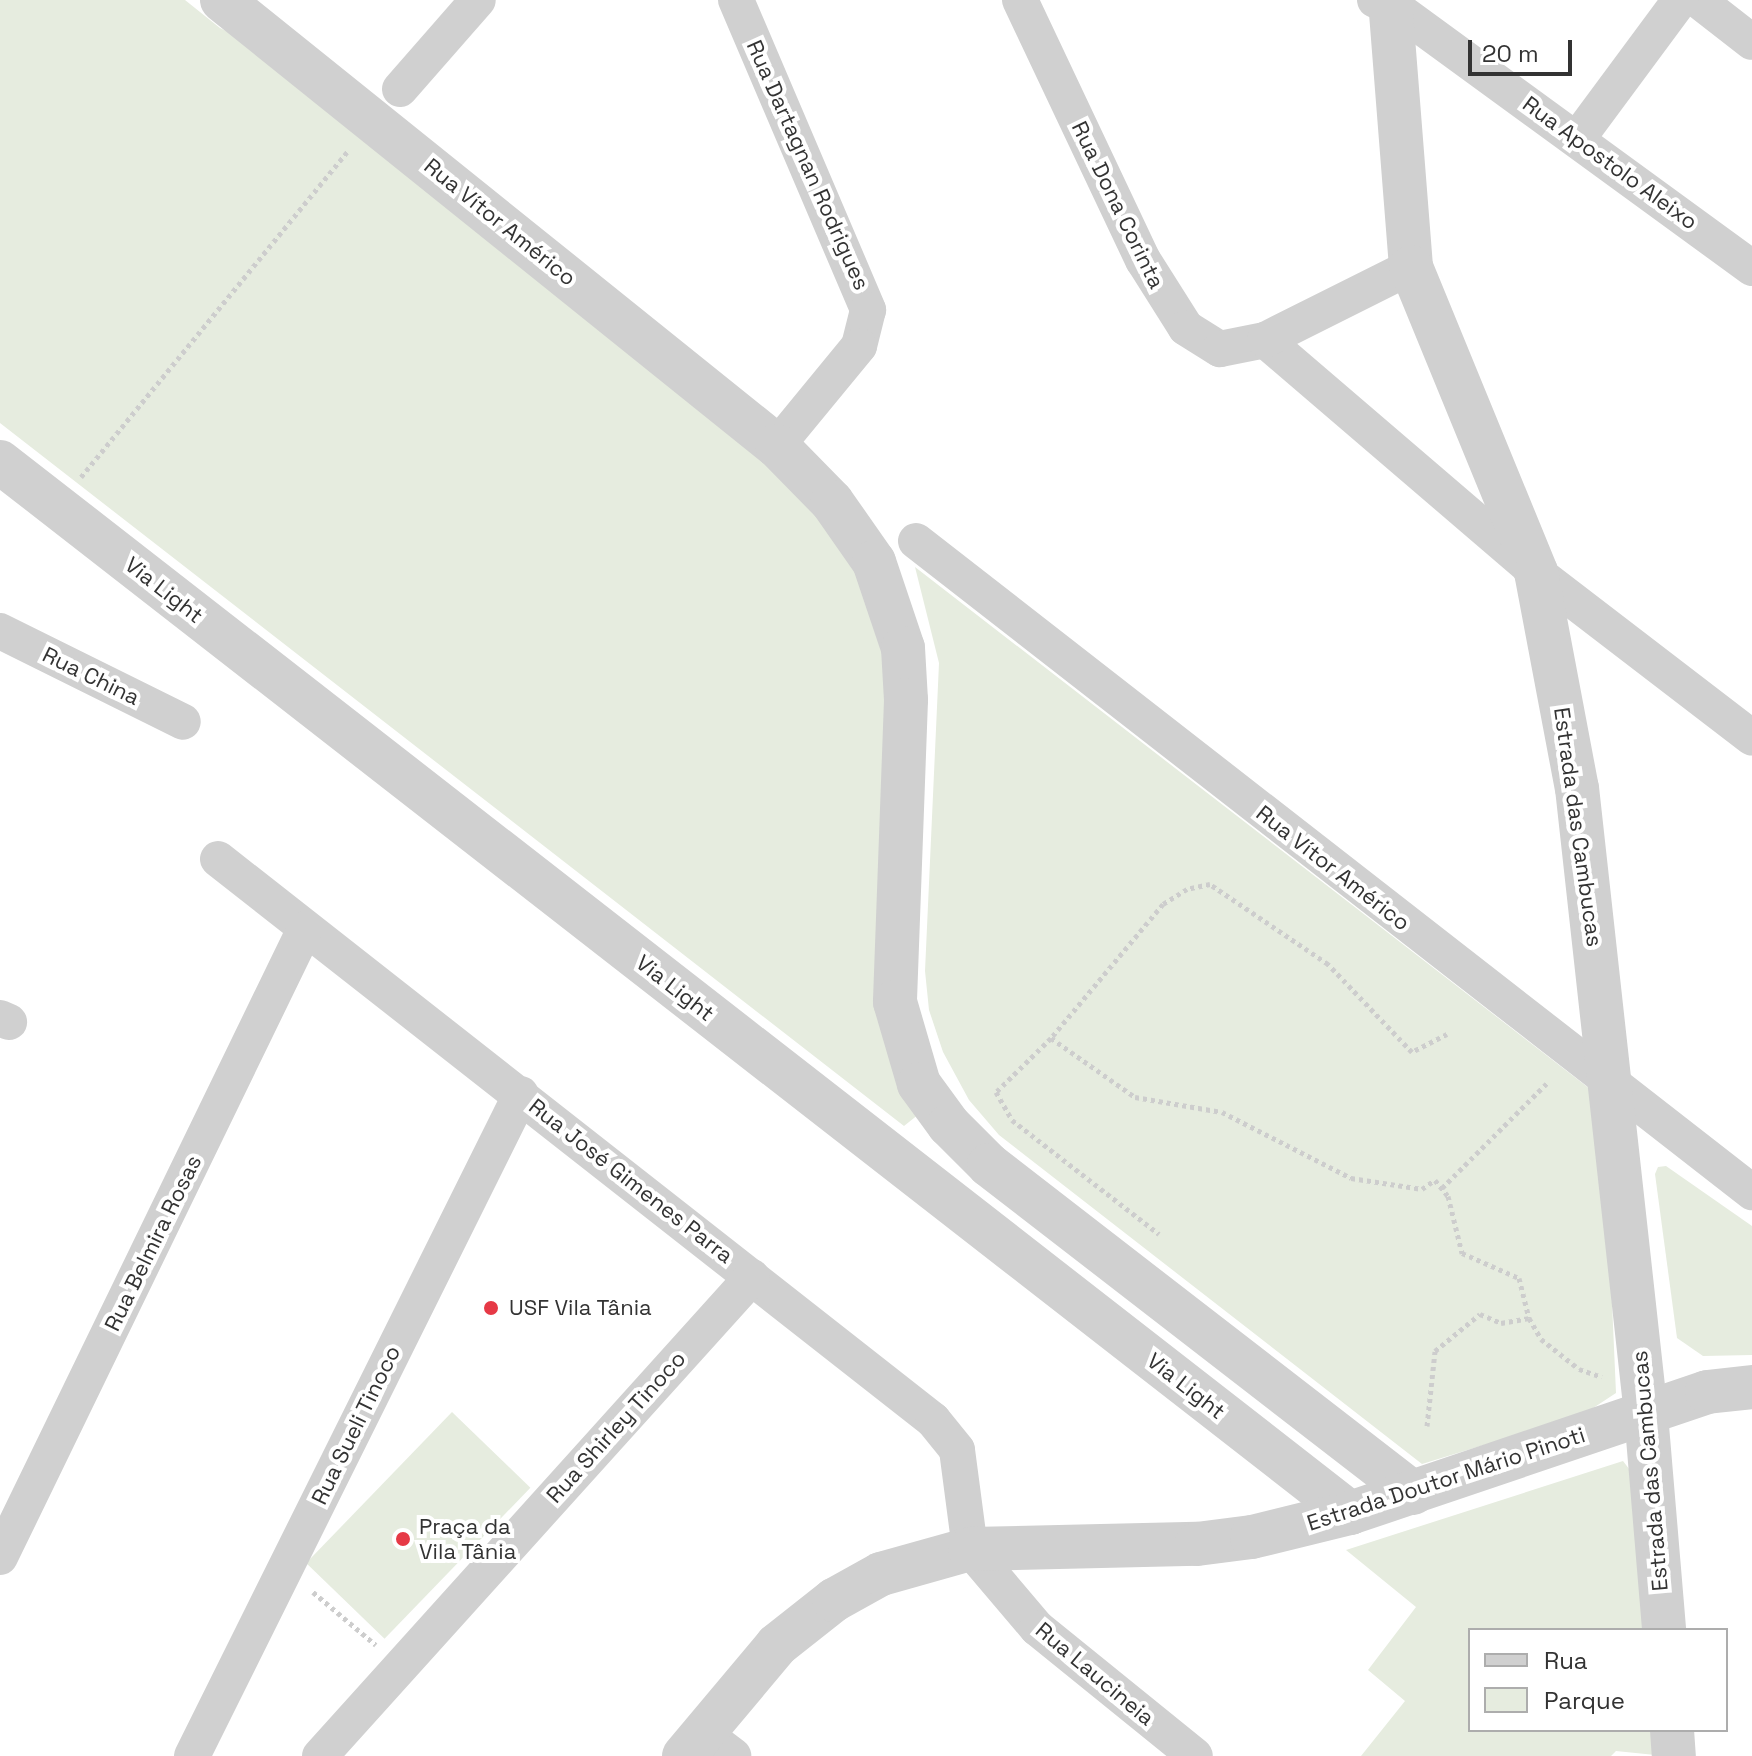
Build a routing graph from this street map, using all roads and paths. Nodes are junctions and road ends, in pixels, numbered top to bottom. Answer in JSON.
{"nodes":[{"id":1,"x":222,"y":0,"type":"edge"},
{"id":2,"x":478,"y":0,"type":"edge"},
{"id":3,"x":736,"y":0,"type":"edge"},
{"id":4,"x":1020,"y":0,"type":"edge"},
{"id":5,"x":1680,"y":0,"type":"edge"},
{"id":6,"x":1698,"y":0,"type":"edge"},
{"id":7,"x":1385,"y":1,"type":"edge"},
{"id":8,"x":1752,"y":42,"type":"edge"},
{"id":9,"x":386,"y":104,"type":"junction"},
{"id":10,"x":1578,"y":138,"type":"junction"},
{"id":11,"x":1411,"y":267,"type":"junction"},
{"id":12,"x":1752,"y":268,"type":"edge"},
{"id":13,"x":1265,"y":340,"type":"junction"},
{"id":14,"x":777,"y":446,"type":"junction"},
{"id":15,"x":0,"y":462,"type":"edge"},
{"id":16,"x":58,"y":507,"type":"junction"},
{"id":17,"x":916,"y":541,"type":"dead end"},
{"id":18,"x":1536,"y":572,"type":"junction"},
{"id":19,"x":0,"y":631,"type":"edge"},
{"id":20,"x":183,"y":722,"type":"dead end"},
{"id":21,"x":1752,"y":738,"type":"edge"},
{"id":22,"x":218,"y":859,"type":"dead end"},
{"id":23,"x":305,"y":929,"type":"junction"},
{"id":24,"x":1447,"y":1034,"type":"dead end"},
{"id":25,"x":1051,"y":1038,"type":"junction"},
{"id":26,"x":1548,"y":1082,"type":"dead end"},
{"id":27,"x":1612,"y":1087,"type":"junction"},
{"id":28,"x":521,"y":1094,"type":"junction"},
{"id":29,"x":1442,"y":1188,"type":"junction"},
{"id":30,"x":1752,"y":1192,"type":"edge"},
{"id":31,"x":1159,"y":1234,"type":"dead end"},
{"id":32,"x":752,"y":1277,"type":"junction"},
{"id":33,"x":1529,"y":1318,"type":"junction"},
{"id":34,"x":1641,"y":1365,"type":"junction"},
{"id":35,"x":1752,"y":1387,"type":"edge"},
{"id":36,"x":1646,"y":1414,"type":"junction"},
{"id":37,"x":1427,"y":1426,"type":"dead end"},
{"id":38,"x":1413,"y":1493,"type":"junction"},
{"id":39,"x":1350,"y":1513,"type":"junction"},
{"id":40,"x":970,"y":1549,"type":"junction"},
{"id":41,"x":0,"y":1557,"type":"edge"},
{"id":42,"x":285,"y":1568,"type":"junction"},
{"id":43,"x":1664,"y":1628,"type":"edge"},
{"id":44,"x":401,"y":1666,"type":"junction"},
{"id":45,"x":1672,"y":1732,"type":"edge"},
{"id":46,"x":707,"y":1748,"type":"edge"},
{"id":47,"x":192,"y":1756,"type":"edge"},
{"id":48,"x":320,"y":1756,"type":"edge"},
{"id":49,"x":1195,"y":1756,"type":"edge"},
{"id":50,"x":1674,"y":1756,"type":"edge"}],
"edges":[{"from":1,"to":9,"type":"street","name":"Rua Vítor Américo"},
{"from":2,"to":9,"type":"street"},
{"from":3,"to":14,"type":"street","name":"Rua Dartagnan Rodrigues"},
{"from":4,"to":13,"type":"street","name":"Rua Dona Corinta"},
{"from":5,"to":10,"type":"street"},
{"from":6,"to":8,"type":"street"},
{"from":7,"to":10,"type":"street","name":"Rua Apostolo Aleixo"},
{"from":7,"to":11,"type":"street","name":"Estrada das Cambucas"},
{"from":9,"to":14,"type":"street","name":"Rua Vítor Américo"},
{"from":9,"to":16,"type":"path"},
{"from":10,"to":12,"type":"street","name":"Rua Apostolo Aleixo"},
{"from":11,"to":13,"type":"street","name":"Rua Dona Corinta"},
{"from":11,"to":18,"type":"street","name":"Estrada das Cambucas"},
{"from":13,"to":18,"type":"street"},
{"from":14,"to":38,"type":"street"},
{"from":15,"to":16,"type":"street","name":"Via Light"},
{"from":16,"to":39,"type":"street","name":"Via Light"},
{"from":17,"to":27,"type":"street","name":"Rua Vítor Américo"},
{"from":18,"to":21,"type":"street"},
{"from":18,"to":27,"type":"street","name":"Estrada das Cambucas"},
{"from":19,"to":20,"type":"street","name":"Rua China"},
{"from":22,"to":23,"type":"street","name":"Rua José Gimenes Parra"},
{"from":23,"to":28,"type":"street","name":"Rua José Gimenes Parra"},
{"from":23,"to":41,"type":"street","name":"Rua Belmira Rosas"},
{"from":24,"to":25,"type":"path"},
{"from":25,"to":29,"type":"path"},
{"from":25,"to":31,"type":"path"},
{"from":26,"to":29,"type":"path"},
{"from":27,"to":30,"type":"street","name":"Rua Vítor Américo"},
{"from":27,"to":34,"type":"street","name":"Estrada das Cambucas"},
{"from":28,"to":32,"type":"street","name":"Rua José Gimenes Parra"},
{"from":28,"to":42,"type":"street","name":"Rua Sueli Tinoco"},
{"from":29,"to":33,"type":"path"},
{"from":32,"to":40,"type":"street","name":"Rua José Gimenes Parra"},
{"from":32,"to":44,"type":"street","name":"Rua Shirley Tinoco"},
{"from":33,"to":34,"type":"path"},
{"from":33,"to":37,"type":"path"},
{"from":34,"to":36,"type":"street","name":"Estrada das Cambucas"},
{"from":35,"to":36,"type":"street","name":"Estrada Doutor Mário Pinoti"},
{"from":36,"to":38,"type":"street","name":"Estrada Doutor Mário Pinoti"},
{"from":36,"to":43,"type":"street","name":"Estrada das Cambucas"},
{"from":38,"to":39,"type":"street","name":"Estrada Doutor Mário Pinoti"},
{"from":39,"to":40,"type":"street","name":"Estrada Doutor Mário Pinoti"},
{"from":40,"to":46,"type":"street","name":"Estrada Doutor Mário Pinoti"},
{"from":40,"to":49,"type":"street","name":"Rua Laucineia"},
{"from":42,"to":44,"type":"path"},
{"from":42,"to":47,"type":"street","name":"Rua Sueli Tinoco"},
{"from":44,"to":48,"type":"street","name":"Rua Shirley Tinoco"},
{"from":45,"to":50,"type":"street"}]}
